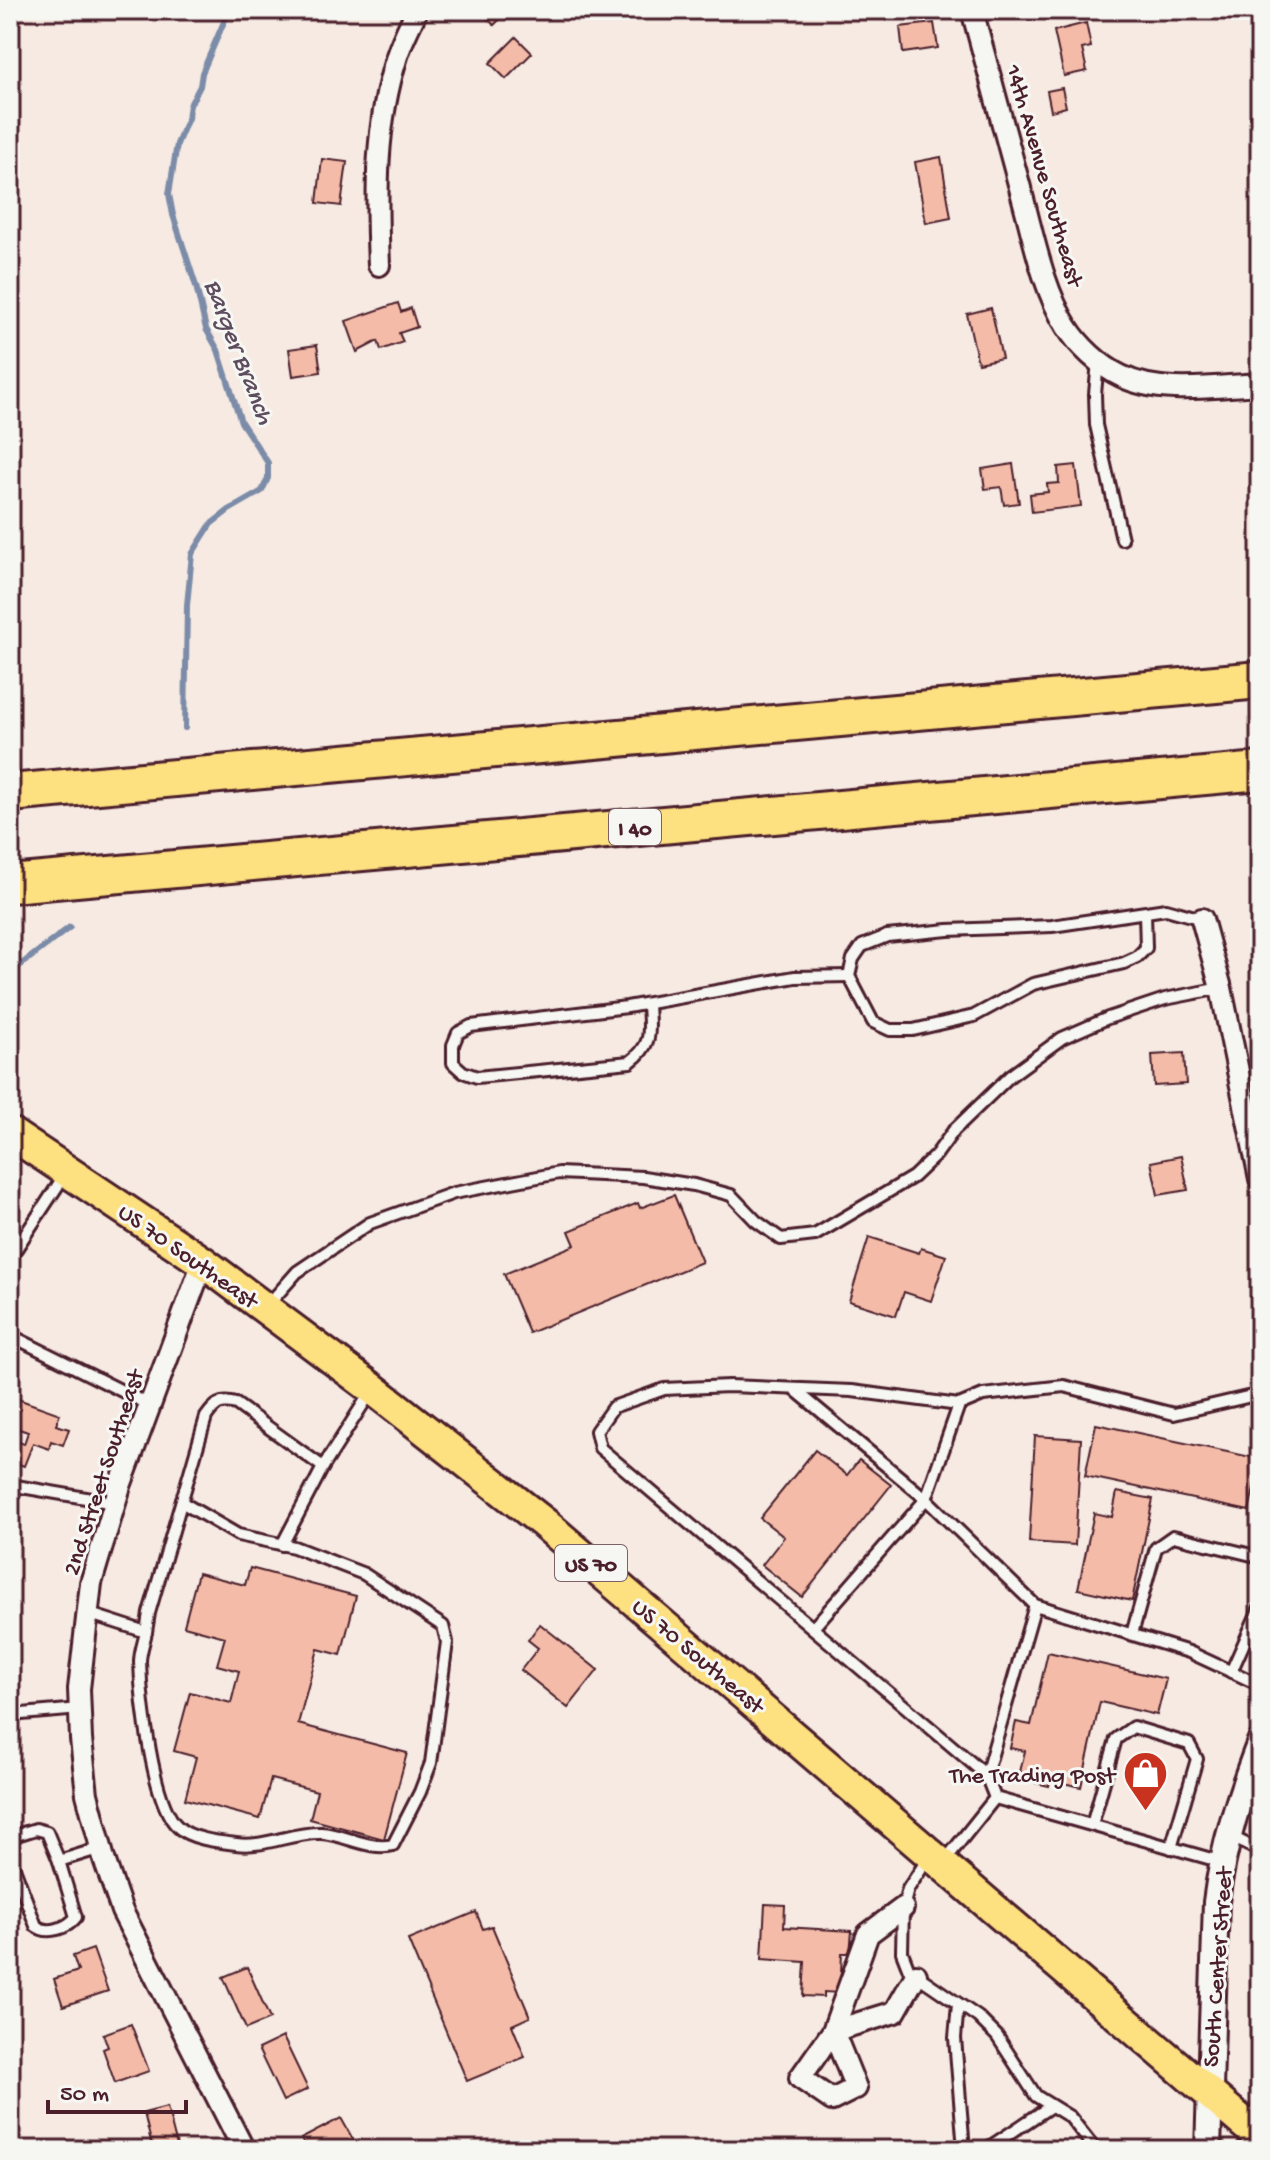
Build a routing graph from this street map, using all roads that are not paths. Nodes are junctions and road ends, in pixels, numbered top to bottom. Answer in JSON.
{"nodes":[{"id":1,"x":417,"y":10,"type":"edge"},
{"id":2,"x":972,"y":10,"type":"edge"},
{"id":3,"x":379,"y":265,"type":"dead end"},
{"id":4,"x":1098,"y":361,"type":"junction"},
{"id":5,"x":1260,"y":384,"type":"edge"},
{"id":6,"x":1122,"y":539,"type":"dead end"},
{"id":7,"x":1260,"y":680,"type":"edge"},
{"id":8,"x":1260,"y":771,"type":"edge"},
{"id":9,"x":10,"y":793,"type":"edge"},
{"id":10,"x":10,"y":884,"type":"edge"},
{"id":11,"x":1145,"y":913,"type":"junction"},
{"id":12,"x":1202,"y":919,"type":"joint"},
{"id":13,"x":849,"y":976,"type":"junction"},
{"id":14,"x":1221,"y":988,"type":"junction"},
{"id":15,"x":648,"y":1004,"type":"junction"},
{"id":16,"x":10,"y":1133,"type":"edge"},
{"id":17,"x":67,"y":1171,"type":"junction"},
{"id":18,"x":1260,"y":1179,"type":"edge"},
{"id":19,"x":10,"y":1258,"type":"edge"},
{"id":20,"x":203,"y":1262,"type":"junction"},
{"id":21,"x":265,"y":1308,"type":"junction"},
{"id":22,"x":10,"y":1335,"type":"edge"},
{"id":23,"x":373,"y":1389,"type":"junction"},
{"id":24,"x":794,"y":1389,"type":"junction"},
{"id":25,"x":1260,"y":1394,"type":"edge"},
{"id":26,"x":150,"y":1405,"type":"junction"},
{"id":27,"x":959,"y":1405,"type":"junction"},
{"id":28,"x":323,"y":1467,"type":"junction"},
{"id":29,"x":10,"y":1485,"type":"edge"},
{"id":30,"x":926,"y":1499,"type":"junction"},
{"id":31,"x":115,"y":1503,"type":"junction"},
{"id":32,"x":183,"y":1503,"type":"junction"},
{"id":33,"x":282,"y":1545,"type":"junction"},
{"id":34,"x":1260,"y":1557,"type":"edge"},
{"id":35,"x":1035,"y":1605,"type":"junction"},
{"id":36,"x":1260,"y":1607,"type":"edge"},
{"id":37,"x":87,"y":1613,"type":"junction"},
{"id":38,"x":813,"y":1628,"type":"junction"},
{"id":39,"x":146,"y":1632,"type":"junction"},
{"id":40,"x":1132,"y":1634,"type":"junction"},
{"id":41,"x":1231,"y":1672,"type":"junction"},
{"id":42,"x":1260,"y":1685,"type":"edge"},
{"id":43,"x":80,"y":1709,"type":"junction"},
{"id":44,"x":10,"y":1715,"type":"edge"},
{"id":45,"x":1260,"y":1742,"type":"edge"},
{"id":46,"x":986,"y":1775,"type":"junction"},
{"id":47,"x":995,"y":1798,"type":"junction"},
{"id":48,"x":1092,"y":1825,"type":"junction"},
{"id":49,"x":1228,"y":1835,"type":"junction"},
{"id":50,"x":10,"y":1837,"type":"edge"},
{"id":51,"x":101,"y":1848,"type":"junction"},
{"id":52,"x":1171,"y":1848,"type":"junction"},
{"id":53,"x":1260,"y":1851,"type":"edge"},
{"id":54,"x":10,"y":1857,"type":"edge"},
{"id":55,"x":936,"y":1860,"type":"junction"},
{"id":56,"x":59,"y":1861,"type":"junction"},
{"id":57,"x":1222,"y":1862,"type":"junction"},
{"id":58,"x":903,"y":1908,"type":"junction"},
{"id":59,"x":916,"y":1975,"type":"junction"},
{"id":60,"x":958,"y":2004,"type":"junction"},
{"id":61,"x":1209,"y":2094,"type":"junction"},
{"id":62,"x":1051,"y":2106,"type":"junction"},
{"id":63,"x":1260,"y":2137,"type":"edge"},
{"id":64,"x":244,"y":2150,"type":"edge"},
{"id":65,"x":964,"y":2150,"type":"edge"},
{"id":66,"x":985,"y":2150,"type":"edge"},
{"id":67,"x":1096,"y":2150,"type":"edge"},
{"id":68,"x":1208,"y":2150,"type":"edge"}],
"edges":[{"from":1,"to":3,"type":"street"},
{"from":2,"to":4,"type":"street","name":"14th Avenue Southeast"},
{"from":4,"to":5,"type":"street","name":"14th Avenue Southeast"},
{"from":4,"to":6,"type":"lane"},
{"from":7,"to":9,"type":"highway"},
{"from":8,"to":10,"type":"highway","number":"I 40"},
{"from":11,"to":12,"type":"lane"},
{"from":11,"to":13,"type":"lane"},
{"from":11,"to":13,"type":"lane"},
{"from":12,"to":14,"type":"street"},
{"from":13,"to":15,"type":"lane"},
{"from":14,"to":18,"type":"street"},
{"from":14,"to":21,"type":"lane"},
{"from":15,"to":15,"type":"lane"},
{"from":16,"to":17,"type":"main road","name":"US 70 Southeast","number":"US 70"},
{"from":17,"to":19,"type":"lane"},
{"from":17,"to":20,"type":"main road","name":"US 70 Southeast","number":"US 70"},
{"from":20,"to":21,"type":"main road","name":"US 70 Southeast","number":"US 70"},
{"from":20,"to":26,"type":"street","name":"2nd Street Southeast"},
{"from":21,"to":23,"type":"main road","name":"US 70 Southeast","number":"US 70"},
{"from":22,"to":26,"type":"lane"},
{"from":23,"to":28,"type":"lane"},
{"from":23,"to":55,"type":"main road","name":"US 70 Southeast","number":"US 70"},
{"from":24,"to":27,"type":"lane"},
{"from":24,"to":30,"type":"lane"},
{"from":24,"to":38,"type":"lane"},
{"from":25,"to":27,"type":"lane"},
{"from":26,"to":31,"type":"street","name":"2nd Street Southeast"},
{"from":27,"to":30,"type":"lane"},
{"from":28,"to":32,"type":"lane"},
{"from":28,"to":33,"type":"lane"},
{"from":29,"to":31,"type":"lane"},
{"from":30,"to":35,"type":"lane"},
{"from":30,"to":38,"type":"lane"},
{"from":31,"to":37,"type":"street","name":"2nd Street Southeast"},
{"from":32,"to":33,"type":"lane"},
{"from":32,"to":39,"type":"lane"},
{"from":33,"to":39,"type":"lane"},
{"from":34,"to":40,"type":"lane"},
{"from":35,"to":40,"type":"lane"},
{"from":35,"to":46,"type":"lane"},
{"from":36,"to":41,"type":"lane"},
{"from":37,"to":39,"type":"lane"},
{"from":37,"to":43,"type":"street","name":"2nd Street Southeast"},
{"from":38,"to":46,"type":"lane"},
{"from":40,"to":41,"type":"lane"},
{"from":41,"to":42,"type":"lane"},
{"from":43,"to":44,"type":"lane"},
{"from":43,"to":51,"type":"street","name":"2nd Street Southeast"},
{"from":45,"to":49,"type":"street","name":"South Center Street"},
{"from":46,"to":47,"type":"lane"},
{"from":47,"to":48,"type":"lane"},
{"from":47,"to":55,"type":"lane"},
{"from":48,"to":52,"type":"lane"},
{"from":48,"to":52,"type":"lane"},
{"from":49,"to":53,"type":"lane"},
{"from":49,"to":57,"type":"street","name":"South Center Street"},
{"from":50,"to":56,"type":"lane"},
{"from":51,"to":56,"type":"lane"},
{"from":51,"to":64,"type":"street","name":"2nd Street Southeast"},
{"from":52,"to":57,"type":"lane"},
{"from":54,"to":56,"type":"lane"},
{"from":55,"to":58,"type":"lane"},
{"from":55,"to":61,"type":"main road","name":"US 70 Southeast","number":"US 70"},
{"from":57,"to":61,"type":"street","name":"South Center Street"},
{"from":58,"to":59,"type":"lane"},
{"from":58,"to":59,"type":"street"},
{"from":59,"to":60,"type":"lane"},
{"from":60,"to":62,"type":"lane"},
{"from":60,"to":65,"type":"lane"},
{"from":61,"to":63,"type":"main road","number":"US 70"},
{"from":61,"to":68,"type":"street","name":"South Center Street"},
{"from":62,"to":66,"type":"lane"},
{"from":62,"to":67,"type":"lane"}]}
